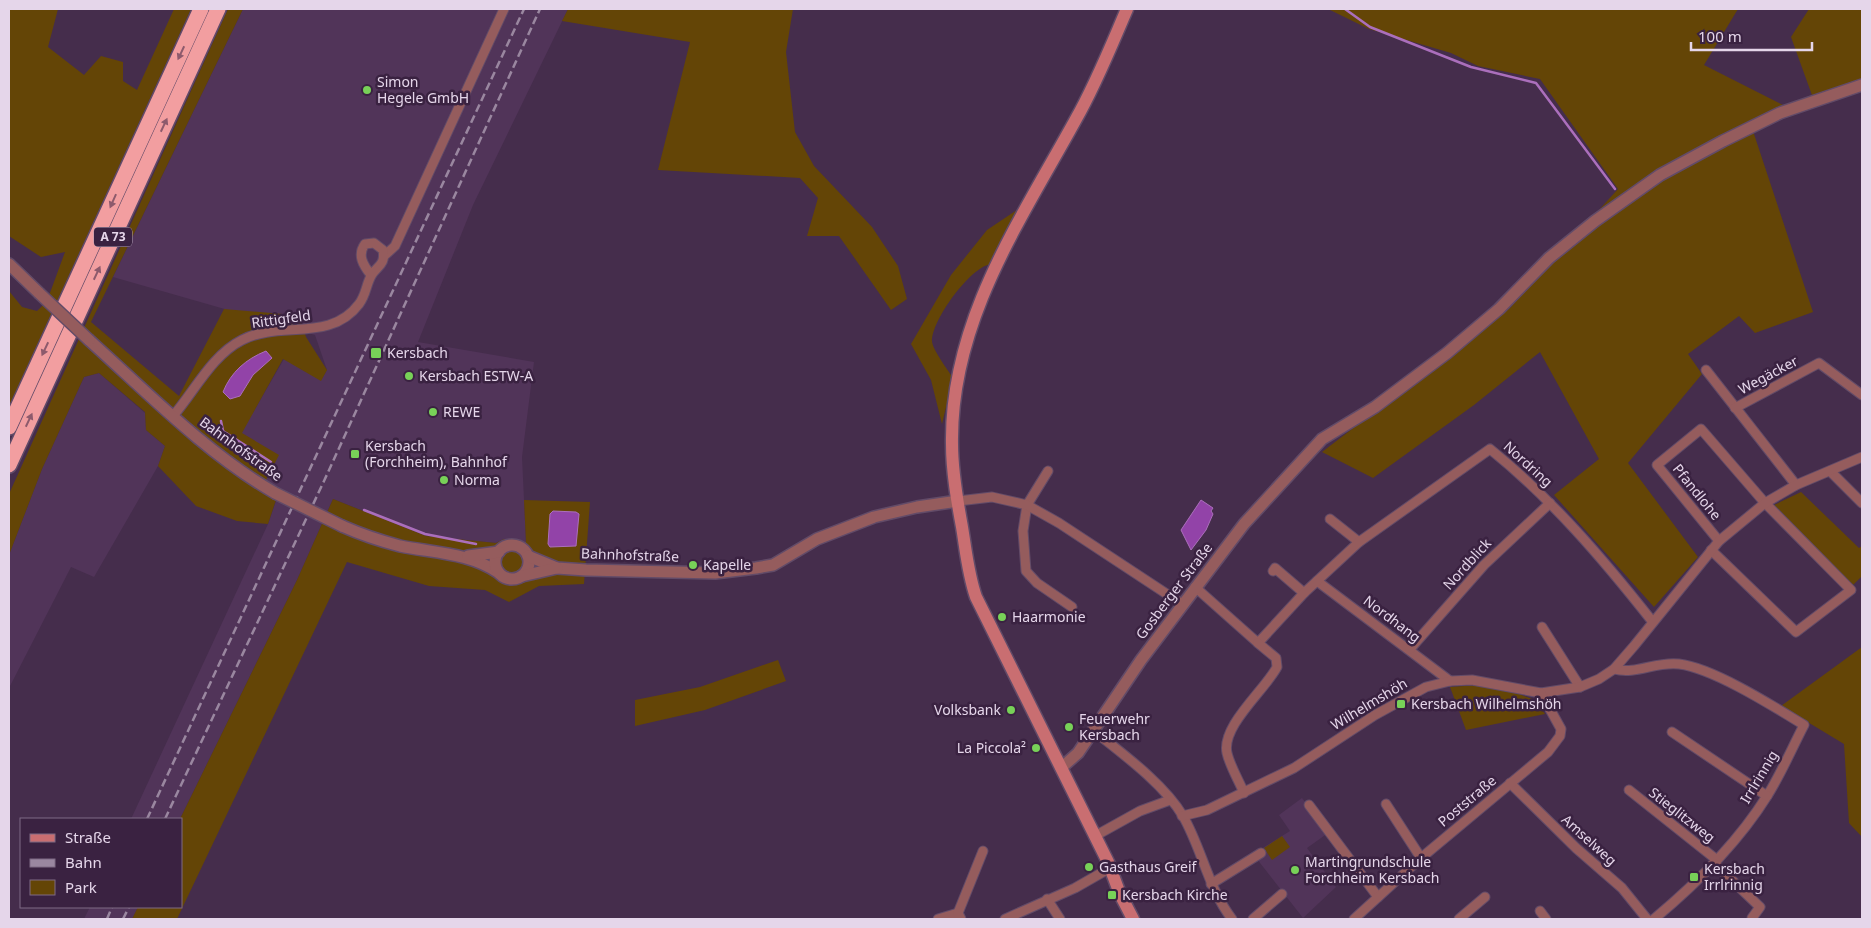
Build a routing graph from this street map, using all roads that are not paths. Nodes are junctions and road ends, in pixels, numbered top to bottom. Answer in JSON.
{"nodes":[{"id":1,"x":201,"y":9,"type":"edge"},
{"id":2,"x":218,"y":9,"type":"edge"},
{"id":3,"x":504,"y":9,"type":"edge"},
{"id":4,"x":1127,"y":9,"type":"edge"},
{"id":5,"x":1862,"y":85,"type":"edge"},
{"id":6,"x":384,"y":256,"type":"junction"},
{"id":7,"x":9,"y":264,"type":"edge"},
{"id":8,"x":371,"y":275,"type":"junction"},
{"id":9,"x":1706,"y":370,"type":"dead end"},
{"id":10,"x":1862,"y":395,"type":"edge"},
{"id":11,"x":1735,"y":408,"type":"junction"},
{"id":12,"x":173,"y":416,"type":"junction"},
{"id":13,"x":9,"y":427,"type":"edge"},
{"id":14,"x":1862,"y":457,"type":"edge"},
{"id":15,"x":9,"y":465,"type":"edge"},
{"id":16,"x":1048,"y":471,"type":"dead end"},
{"id":17,"x":1830,"y":471,"type":"junction"},
{"id":18,"x":1796,"y":485,"type":"junction"},
{"id":19,"x":1862,"y":502,"type":"edge"},
{"id":20,"x":1550,"y":503,"type":"junction"},
{"id":21,"x":1765,"y":503,"type":"junction"},
{"id":22,"x":1027,"y":505,"type":"junction"},
{"id":23,"x":958,"y":506,"type":"junction"},
{"id":24,"x":1330,"y":519,"type":"dead end"},
{"id":25,"x":1719,"y":541,"type":"junction"},
{"id":26,"x":1359,"y":542,"type":"junction"},
{"id":27,"x":1711,"y":550,"type":"junction"},
{"id":28,"x":499,"y":552,"type":"junction"},
{"id":29,"x":528,"y":556,"type":"junction"},
{"id":30,"x":464,"y":557,"type":"junction"},
{"id":31,"x":557,"y":568,"type":"junction"},
{"id":32,"x":1273,"y":571,"type":"dead end"},
{"id":33,"x":500,"y":573,"type":"junction"},
{"id":34,"x":522,"y":576,"type":"junction"},
{"id":35,"x":1317,"y":581,"type":"junction"},
{"id":36,"x":1195,"y":588,"type":"junction"},
{"id":37,"x":1304,"y":593,"type":"junction"},
{"id":38,"x":1182,"y":604,"type":"junction"},
{"id":39,"x":1072,"y":606,"type":"dead end"},
{"id":40,"x":1652,"y":622,"type":"junction"},
{"id":41,"x":1542,"y":627,"type":"dead end"},
{"id":42,"x":1258,"y":643,"type":"junction"},
{"id":43,"x":1410,"y":650,"type":"junction"},
{"id":44,"x":1614,"y":669,"type":"junction"},
{"id":45,"x":1450,"y":681,"type":"junction"},
{"id":46,"x":1580,"y":687,"type":"junction"},
{"id":47,"x":1541,"y":692,"type":"junction"},
{"id":48,"x":1094,"y":731,"type":"junction"},
{"id":49,"x":1672,"y":732,"type":"dead end"},
{"id":50,"x":1061,"y":768,"type":"junction"},
{"id":51,"x":1510,"y":783,"type":"junction"},
{"id":52,"x":1629,"y":790,"type":"dead end"},
{"id":53,"x":1244,"y":793,"type":"junction"},
{"id":54,"x":1767,"y":796,"type":"junction"},
{"id":55,"x":1170,"y":800,"type":"junction"},
{"id":56,"x":1386,"y":804,"type":"dead end"},
{"id":57,"x":1308,"y":805,"type":"dead end"},
{"id":58,"x":1182,"y":816,"type":"junction"},
{"id":59,"x":1095,"y":836,"type":"junction"},
{"id":60,"x":983,"y":851,"type":"dead end"},
{"id":61,"x":1261,"y":853,"type":"dead end"},
{"id":62,"x":1421,"y":858,"type":"junction"},
{"id":63,"x":1716,"y":862,"type":"junction"},
{"id":64,"x":1110,"y":868,"type":"junction"},
{"id":65,"x":1211,"y":884,"type":"junction"},
{"id":66,"x":1282,"y":894,"type":"dead end"},
{"id":67,"x":1378,"y":897,"type":"junction"},
{"id":68,"x":1485,"y":897,"type":"dead end"},
{"id":69,"x":1047,"y":899,"type":"junction"},
{"id":70,"x":1540,"y":911,"type":"dead end"},
{"id":71,"x":959,"y":916,"type":"edge"},
{"id":72,"x":1752,"y":918,"type":"edge"},
{"id":73,"x":938,"y":919,"type":"edge"},
{"id":74,"x":1005,"y":919,"type":"edge"},
{"id":75,"x":1060,"y":919,"type":"edge"},
{"id":76,"x":1133,"y":919,"type":"edge"},
{"id":77,"x":1232,"y":919,"type":"edge"},
{"id":78,"x":1254,"y":919,"type":"edge"},
{"id":79,"x":1354,"y":919,"type":"edge"},
{"id":80,"x":1459,"y":919,"type":"edge"},
{"id":81,"x":1546,"y":919,"type":"edge"},
{"id":82,"x":1647,"y":919,"type":"edge"},
{"id":83,"x":1654,"y":919,"type":"edge"}],
"edges":[{"from":1,"to":13,"type":"highway","number":"A 73","one_way":true},
{"from":15,"to":2,"type":"highway","number":"A 73","one_way":true},
{"from":3,"to":6,"type":"street","name":"Rittigfeld"},
{"from":4,"to":23,"type":"main road"},
{"from":5,"to":36,"type":"street","name":"Gosberger Straße"},
{"from":6,"to":8,"type":"street","name":"Rittigfeld"},
{"from":6,"to":8,"type":"street"},
{"from":7,"to":12,"type":"street","name":"Bahnhofstraße","bridge":true},
{"from":8,"to":12,"type":"street","name":"Rittigfeld"},
{"from":9,"to":11,"type":"street"},
{"from":10,"to":11,"type":"street","name":"Wegäcker"},
{"from":11,"to":18,"type":"street"},
{"from":12,"to":30,"type":"street","name":"Bahnhofstraße","bridge":true},
{"from":14,"to":17,"type":"street","name":"Pfandlohe"},
{"from":16,"to":22,"type":"street"},
{"from":17,"to":18,"type":"street","name":"Pfandlohe"},
{"from":17,"to":19,"type":"street"},
{"from":18,"to":21,"type":"street","name":"Pfandlohe"},
{"from":20,"to":26,"type":"street","name":"Nordring"},
{"from":20,"to":40,"type":"street","name":"Nordring"},
{"from":20,"to":43,"type":"street","name":"Nordblick"},
{"from":21,"to":25,"type":"street","name":"Pfandlohe"},
{"from":21,"to":25,"type":"street","name":"Pfandlohe"},
{"from":21,"to":27,"type":"street"},
{"from":22,"to":23,"type":"street"},
{"from":22,"to":38,"type":"street"},
{"from":22,"to":39,"type":"street"},
{"from":23,"to":31,"type":"street","name":"Bahnhofstraße"},
{"from":23,"to":50,"type":"main road"},
{"from":24,"to":26,"type":"street"},
{"from":25,"to":27,"type":"street","name":"Pfandlohe"},
{"from":26,"to":35,"type":"street","name":"Nordring"},
{"from":27,"to":40,"type":"street","name":"Pfandlohe"},
{"from":28,"to":29,"type":"street"},
{"from":28,"to":30,"type":"street"},
{"from":28,"to":33,"type":"street"},
{"from":29,"to":31,"type":"street"},
{"from":29,"to":34,"type":"street"},
{"from":30,"to":33,"type":"street"},
{"from":31,"to":34,"type":"street"},
{"from":32,"to":37,"type":"street"},
{"from":33,"to":34,"type":"street"},
{"from":35,"to":37,"type":"street","name":"Nordring"},
{"from":35,"to":43,"type":"street","name":"Nordhang"},
{"from":36,"to":38,"type":"street","name":"Gosberger Straße"},
{"from":36,"to":42,"type":"street"},
{"from":37,"to":42,"type":"street","name":"Nordring"},
{"from":38,"to":48,"type":"street","name":"Gosberger Straße"},
{"from":40,"to":44,"type":"street","name":"Pfandlohe"},
{"from":41,"to":46,"type":"street"},
{"from":42,"to":53,"type":"street"},
{"from":43,"to":45,"type":"street","name":"Nordhang"},
{"from":44,"to":46,"type":"street","name":"Wilhelmshöh"},
{"from":44,"to":54,"type":"street","name":"Irrlrinnig"},
{"from":45,"to":47,"type":"street","name":"Wilhelmshöh"},
{"from":45,"to":53,"type":"street","name":"Wilhelmshöh"},
{"from":46,"to":47,"type":"street","name":"Wilhelmshöh"},
{"from":47,"to":51,"type":"street","name":"Poststraße"},
{"from":48,"to":50,"type":"street","name":"Gosberger Straße"},
{"from":48,"to":55,"type":"street"},
{"from":49,"to":54,"type":"street"},
{"from":50,"to":59,"type":"main road"},
{"from":51,"to":62,"type":"street","name":"Poststraße"},
{"from":51,"to":82,"type":"street","name":"Amselweg"},
{"from":52,"to":63,"type":"street","name":"Stieglitzweg"},
{"from":53,"to":58,"type":"street","name":"Wilhelmshöh"},
{"from":54,"to":63,"type":"street","name":"Irrlrinnig"},
{"from":55,"to":58,"type":"street"},
{"from":55,"to":59,"type":"street"},
{"from":56,"to":62,"type":"street"},
{"from":57,"to":67,"type":"street"},
{"from":58,"to":65,"type":"street"},
{"from":59,"to":64,"type":"main road"},
{"from":60,"to":71,"type":"street"},
{"from":61,"to":65,"type":"street"},
{"from":62,"to":67,"type":"street","name":"Poststraße"},
{"from":63,"to":72,"type":"street"},
{"from":63,"to":83,"type":"street","name":"Irrlrinnig"},
{"from":64,"to":69,"type":"street"},
{"from":64,"to":76,"type":"main road"},
{"from":65,"to":77,"type":"street"},
{"from":66,"to":78,"type":"street"},
{"from":67,"to":79,"type":"street","name":"Poststraße"},
{"from":68,"to":80,"type":"street"},
{"from":69,"to":74,"type":"street"},
{"from":69,"to":75,"type":"street"},
{"from":70,"to":81,"type":"street"},
{"from":71,"to":73,"type":"street"}]}
